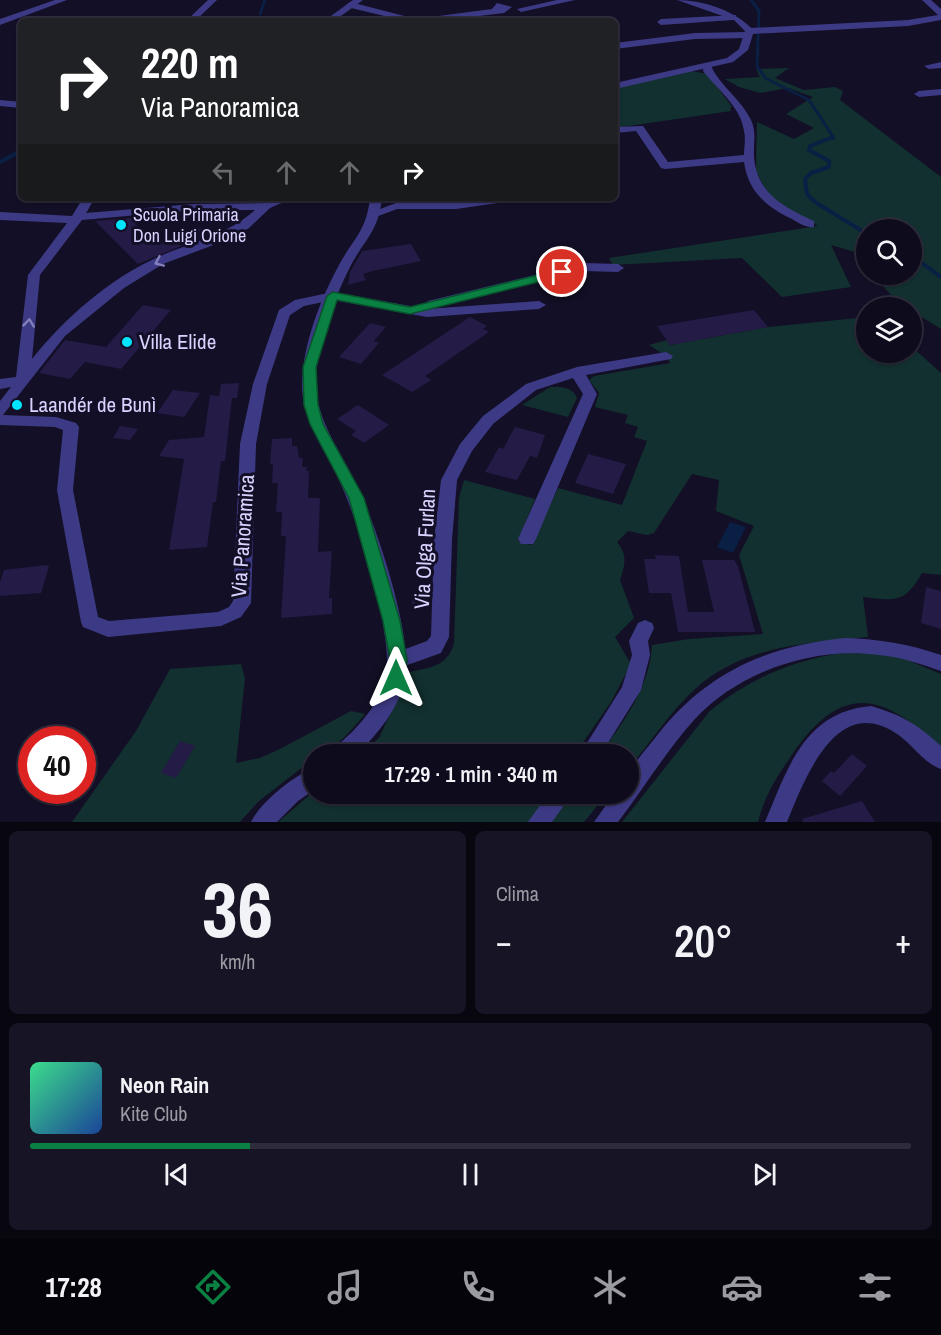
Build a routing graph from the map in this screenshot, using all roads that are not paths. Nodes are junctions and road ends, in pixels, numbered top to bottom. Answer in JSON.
{"nodes":[{"id":1,"x":63,"y":0,"type":"edge"},
{"id":2,"x":213,"y":0,"type":"edge"},
{"id":3,"x":359,"y":0,"type":"edge"},
{"id":4,"x":571,"y":0,"type":"edge"},
{"id":5,"x":681,"y":0,"type":"edge"},
{"id":6,"x":926,"y":0,"type":"edge"},
{"id":7,"x":350,"y":5,"type":"junction"},
{"id":8,"x":521,"y":9,"type":"dead end"},
{"id":9,"x":495,"y":11,"type":"dead end"},
{"id":10,"x":938,"y":16,"type":"edge"},
{"id":11,"x":733,"y":17,"type":"junction"},
{"id":12,"x":193,"y":18,"type":"edge"},
{"id":13,"x":332,"y":18,"type":"edge"},
{"id":14,"x":404,"y":18,"type":"edge"},
{"id":15,"x":440,"y":18,"type":"edge"},
{"id":16,"x":0,"y":22,"type":"edge"},
{"id":17,"x":941,"y":25,"type":"edge"},
{"id":18,"x":750,"y":32,"type":"junction"},
{"id":19,"x":676,"y":37,"type":"junction"},
{"id":20,"x":618,"y":46,"type":"edge"},
{"id":21,"x":941,"y":65,"type":"edge"},
{"id":22,"x":707,"y":66,"type":"junction"},
{"id":23,"x":929,"y":66,"type":"dead end"},
{"id":24,"x":618,"y":85,"type":"edge"},
{"id":25,"x":941,"y":92,"type":"edge"},
{"id":26,"x":919,"y":94,"type":"dead end"},
{"id":27,"x":0,"y":103,"type":"edge"},
{"id":28,"x":18,"y":105,"type":"edge"},
{"id":29,"x":618,"y":130,"type":"edge"},
{"id":30,"x":749,"y":158,"type":"junction"},
{"id":31,"x":87,"y":201,"type":"edge"},
{"id":32,"x":279,"y":201,"type":"edge"},
{"id":33,"x":375,"y":201,"type":"edge"},
{"id":34,"x":488,"y":201,"type":"edge"},
{"id":35,"x":266,"y":206,"type":"junction"},
{"id":36,"x":373,"y":214,"type":"junction"},
{"id":37,"x":0,"y":216,"type":"edge"},
{"id":38,"x":76,"y":218,"type":"junction"},
{"id":39,"x":810,"y":225,"type":"dead end"},
{"id":40,"x":618,"y":268,"type":"dead end"},
{"id":41,"x":333,"y":296,"type":"junction"},
{"id":42,"x":539,"y":304,"type":"dead end"},
{"id":43,"x":410,"y":310,"type":"junction"},
{"id":44,"x":666,"y":356,"type":"dead end"},
{"id":45,"x":577,"y":372,"type":"junction"},
{"id":46,"x":23,"y":381,"type":"junction"},
{"id":47,"x":0,"y":384,"type":"edge"},
{"id":48,"x":0,"y":411,"type":"edge"},
{"id":49,"x":0,"y":420,"type":"edge"},
{"id":50,"x":526,"y":539,"type":"dead end"},
{"id":51,"x":645,"y":628,"type":"dead end"},
{"id":52,"x":399,"y":660,"type":"junction"},
{"id":53,"x":941,"y":663,"type":"edge"},
{"id":54,"x":354,"y":744,"type":"edge"},
{"id":55,"x":596,"y":744,"type":"edge"},
{"id":56,"x":941,"y":760,"type":"edge"},
{"id":57,"x":639,"y":778,"type":"edge"},
{"id":58,"x":303,"y":785,"type":"edge"},
{"id":59,"x":553,"y":804,"type":"edge"},
{"id":60,"x":619,"y":804,"type":"edge"},
{"id":61,"x":262,"y":822,"type":"edge"},
{"id":62,"x":539,"y":822,"type":"edge"},
{"id":63,"x":605,"y":822,"type":"edge"},
{"id":64,"x":776,"y":822,"type":"edge"}],
"edges":[{"from":1,"to":16,"type":"street"},
{"from":2,"to":12,"type":"street"},
{"from":3,"to":7,"type":"street"},
{"from":4,"to":8,"type":"street"},
{"from":5,"to":11,"type":"street"},
{"from":6,"to":10,"type":"street"},
{"from":7,"to":13,"type":"street"},
{"from":7,"to":14,"type":"street"},
{"from":9,"to":15,"type":"street"},
{"from":10,"to":17,"type":"street"},
{"from":10,"to":18,"type":"street"},
{"from":11,"to":18,"type":"street"},
{"from":11,"to":19,"type":"street"},
{"from":18,"to":19,"type":"street"},
{"from":18,"to":22,"type":"street"},
{"from":19,"to":20,"type":"street"},
{"from":21,"to":23,"type":"street"},
{"from":22,"to":24,"type":"street"},
{"from":22,"to":30,"type":"street"},
{"from":25,"to":26,"type":"street"},
{"from":27,"to":28,"type":"street"},
{"from":29,"to":30,"type":"street"},
{"from":30,"to":39,"type":"street"},
{"from":31,"to":38,"type":"street"},
{"from":32,"to":35,"type":"street"},
{"from":33,"to":36,"type":"street"},
{"from":34,"to":36,"type":"street"},
{"from":35,"to":38,"type":"street"},
{"from":35,"to":46,"type":"street","one_way":true},
{"from":36,"to":41,"type":"street"},
{"from":37,"to":38,"type":"street"},
{"from":46,"to":38,"type":"street","one_way":true},
{"from":40,"to":43,"type":"street","name":"Via Panoramica"},
{"from":41,"to":43,"type":"street","name":"Via Panoramica"},
{"from":41,"to":49,"type":"street","name":"Via Panoramica"},
{"from":41,"to":52,"type":"street"},
{"from":42,"to":43,"type":"street","name":"Via Panoramica"},
{"from":44,"to":45,"type":"street","name":"Via Olga Furlan"},
{"from":45,"to":50,"type":"street"},
{"from":45,"to":52,"type":"street","name":"Via Olga Furlan"},
{"from":46,"to":47,"type":"street"},
{"from":46,"to":48,"type":"street"},
{"from":51,"to":55,"type":"street"},
{"from":52,"to":54,"type":"street"},
{"from":53,"to":57,"type":"street"},
{"from":56,"to":64,"type":"street"},
{"from":58,"to":61,"type":"street"},
{"from":59,"to":62,"type":"street"},
{"from":60,"to":63,"type":"street"}]}
